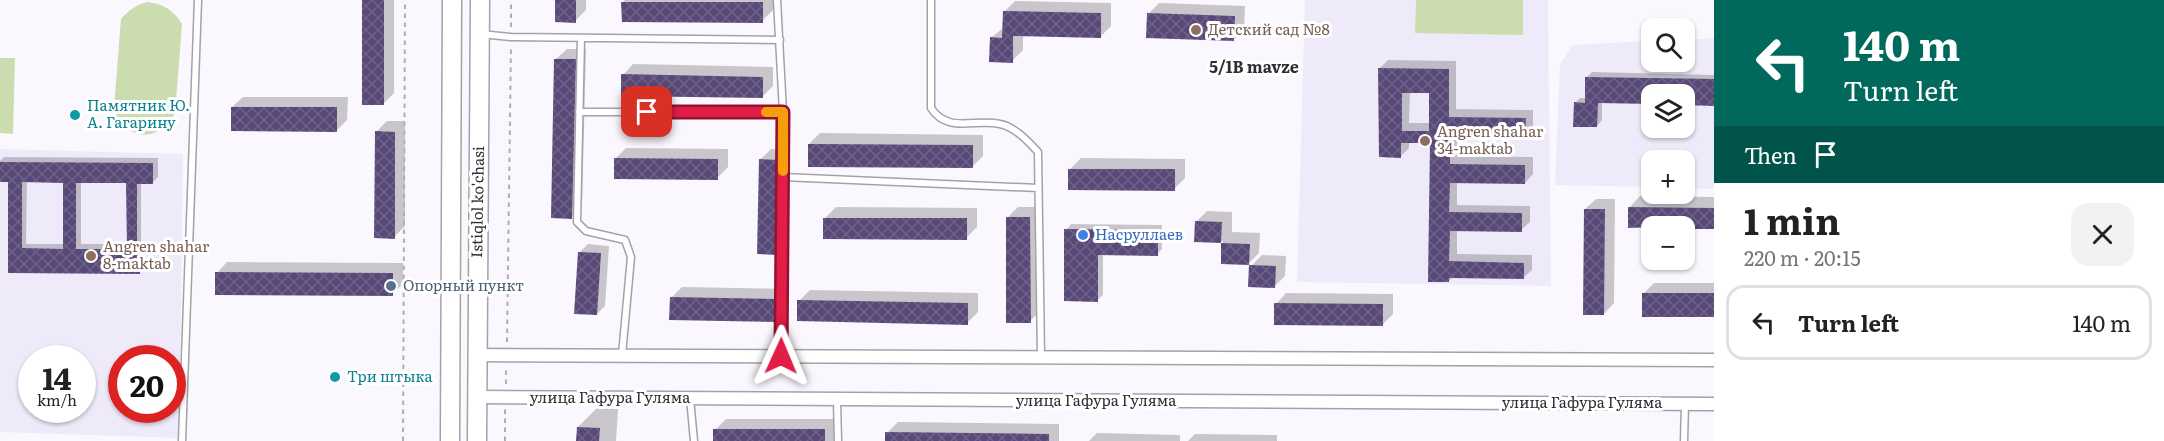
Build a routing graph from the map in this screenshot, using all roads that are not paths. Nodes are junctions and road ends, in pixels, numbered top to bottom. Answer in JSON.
{"nodes":[{"id":1,"x":198,"y":0,"type":"edge"},
{"id":2,"x":452,"y":0,"type":"edge"},
{"id":3,"x":480,"y":0,"type":"edge"},
{"id":4,"x":777,"y":0,"type":"edge"},
{"id":5,"x":931,"y":0,"type":"edge"},
{"id":6,"x":480,"y":33,"type":"junction"},
{"id":7,"x":581,"y":38,"type":"junction"},
{"id":8,"x":780,"y":40,"type":"junction"},
{"id":9,"x":579,"y":112,"type":"junction"},
{"id":10,"x":783,"y":112,"type":"junction"},
{"id":11,"x":783,"y":177,"type":"junction"},
{"id":12,"x":1038,"y":188,"type":"junction"},
{"id":13,"x":451,"y":279,"type":"junction"},
{"id":14,"x":477,"y":280,"type":"junction"},
{"id":15,"x":477,"y":355,"type":"junction"},
{"id":16,"x":622,"y":356,"type":"junction"},
{"id":17,"x":781,"y":356,"type":"junction"},
{"id":18,"x":1041,"y":358,"type":"junction"},
{"id":19,"x":1714,"y":360,"type":"edge"},
{"id":20,"x":477,"y":397,"type":"junction"},
{"id":21,"x":690,"y":398,"type":"junction"},
{"id":22,"x":837,"y":399,"type":"junction"},
{"id":23,"x":1684,"y":404,"type":"junction"},
{"id":24,"x":1714,"y":404,"type":"edge"},
{"id":25,"x":182,"y":441,"type":"edge"},
{"id":26,"x":450,"y":441,"type":"edge"},
{"id":27,"x":477,"y":441,"type":"edge"},
{"id":28,"x":694,"y":441,"type":"edge"},
{"id":29,"x":838,"y":441,"type":"edge"},
{"id":30,"x":1684,"y":441,"type":"edge"}],
"edges":[{"from":1,"to":25,"type":"lane"},
{"from":2,"to":13,"type":"main road","name":"Istiqlol ko'chasi"},
{"from":3,"to":6,"type":"main road","name":"Istiqlol ko'chasi"},
{"from":4,"to":8,"type":"lane"},
{"from":5,"to":12,"type":"lane"},
{"from":6,"to":7,"type":"lane"},
{"from":6,"to":14,"type":"main road","name":"Istiqlol ko'chasi"},
{"from":7,"to":8,"type":"lane"},
{"from":7,"to":9,"type":"lane"},
{"from":8,"to":10,"type":"lane"},
{"from":9,"to":10,"type":"lane"},
{"from":9,"to":16,"type":"lane"},
{"from":10,"to":11,"type":"lane"},
{"from":11,"to":12,"type":"lane"},
{"from":11,"to":17,"type":"lane"},
{"from":12,"to":18,"type":"lane"},
{"from":13,"to":14,"type":"main road"},
{"from":13,"to":26,"type":"main road","name":"Istiqlol ko'chasi"},
{"from":14,"to":15,"type":"main road","name":"Istiqlol ko'chasi"},
{"from":15,"to":16,"type":"street"},
{"from":15,"to":20,"type":"main road","name":"Istiqlol ko'chasi"},
{"from":16,"to":17,"type":"street"},
{"from":17,"to":18,"type":"street"},
{"from":18,"to":19,"type":"street"},
{"from":20,"to":21,"type":"street","name":"улица Гафура Гуляма"},
{"from":20,"to":27,"type":"main road","name":"Istiqlol ko'chasi"},
{"from":21,"to":22,"type":"street","name":"улица Гафура Гуляма"},
{"from":21,"to":28,"type":"lane"},
{"from":22,"to":23,"type":"street","name":"улица Гафура Гуляма"},
{"from":22,"to":29,"type":"lane"},
{"from":23,"to":24,"type":"street","name":"улица Гафура Гуляма"},
{"from":23,"to":30,"type":"lane"}]}
